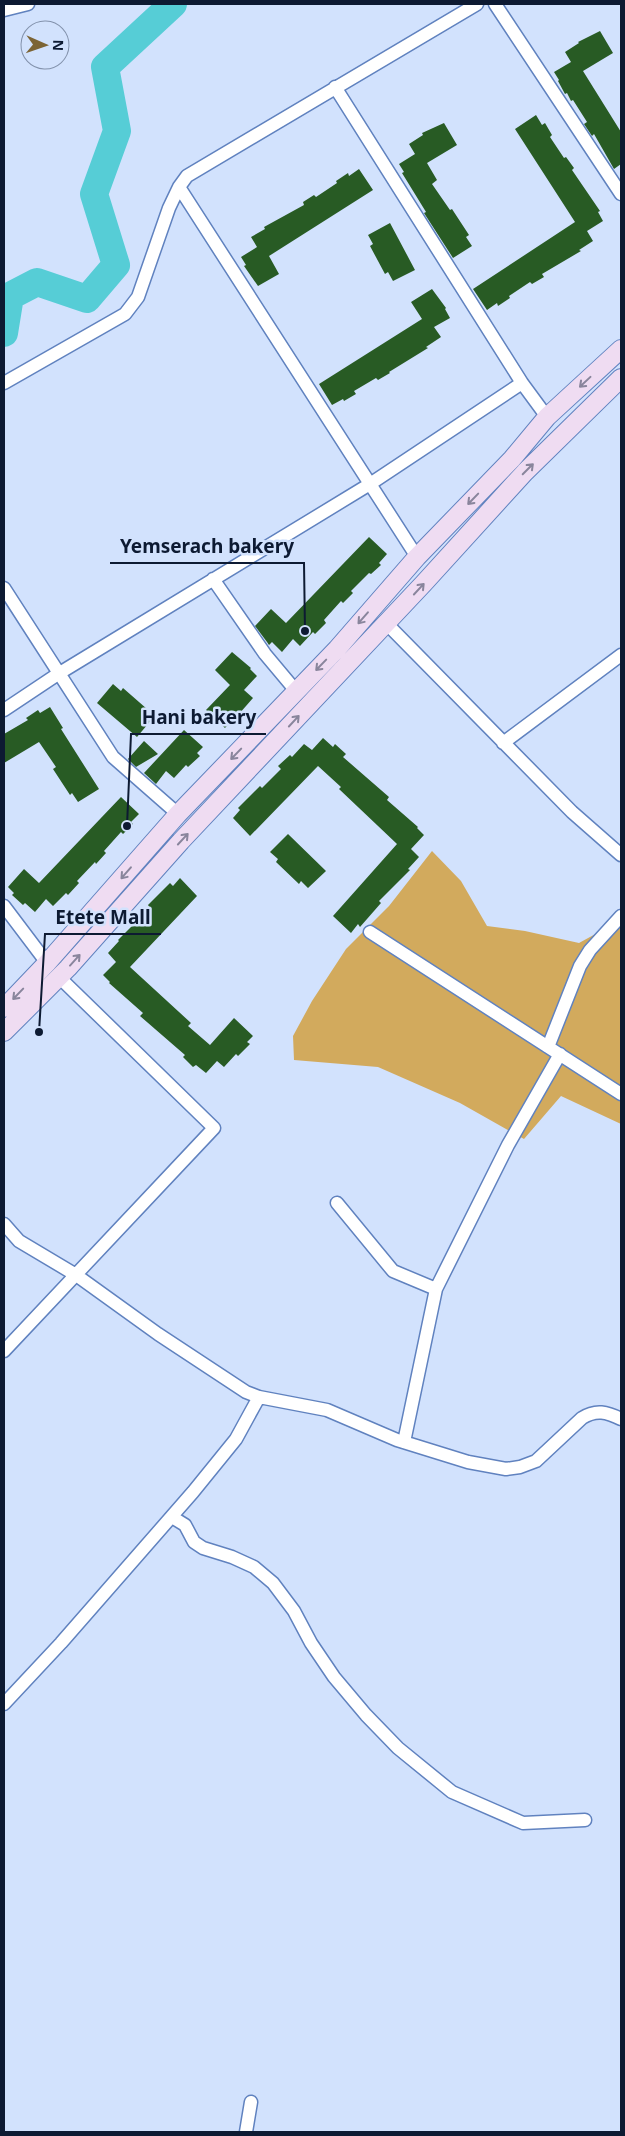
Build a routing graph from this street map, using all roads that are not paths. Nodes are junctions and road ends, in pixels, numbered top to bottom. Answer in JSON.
{"nodes":[{"id":1,"x":28,"y":4,"type":"edge"},
{"id":2,"x":477,"y":4,"type":"edge"},
{"id":3,"x":495,"y":4,"type":"edge"},
{"id":4,"x":4,"y":10,"type":"edge"},
{"id":5,"x":336,"y":87,"type":"junction"},
{"id":6,"x":179,"y":187,"type":"junction"},
{"id":7,"x":621,"y":194,"type":"edge"},
{"id":8,"x":621,"y":349,"type":"edge"},
{"id":9,"x":621,"y":378,"type":"edge"},
{"id":10,"x":522,"y":382,"type":"junction"},
{"id":11,"x":4,"y":383,"type":"edge"},
{"id":12,"x":547,"y":417,"type":"junction"},
{"id":13,"x":370,"y":484,"type":"junction"},
{"id":14,"x":417,"y":557,"type":"junction"},
{"id":15,"x":213,"y":579,"type":"junction"},
{"id":16,"x":4,"y":588,"type":"edge"},
{"id":17,"x":386,"y":623,"type":"junction"},
{"id":18,"x":337,"y":649,"type":"junction"},
{"id":19,"x":621,"y":655,"type":"edge"},
{"id":20,"x":349,"y":663,"type":"junction"},
{"id":21,"x":58,"y":674,"type":"junction"},
{"id":22,"x":296,"y":691,"type":"junction"},
{"id":23,"x":4,"y":710,"type":"edge"},
{"id":24,"x":503,"y":743,"type":"junction"},
{"id":25,"x":178,"y":814,"type":"junction"},
{"id":26,"x":621,"y":855,"type":"edge"},
{"id":27,"x":4,"y":906,"type":"edge"},
{"id":28,"x":621,"y":916,"type":"edge"},
{"id":29,"x":370,"y":932,"type":"dead end"},
{"id":30,"x":47,"y":963,"type":"junction"},
{"id":31,"x":59,"y":977,"type":"junction"},
{"id":32,"x":4,"y":1008,"type":"edge"},
{"id":33,"x":4,"y":1032,"type":"edge"},
{"id":34,"x":548,"y":1047,"type":"junction"},
{"id":35,"x":560,"y":1054,"type":"junction"},
{"id":36,"x":621,"y":1094,"type":"edge"},
{"id":37,"x":337,"y":1203,"type":"dead end"},
{"id":38,"x":4,"y":1224,"type":"edge"},
{"id":39,"x":76,"y":1275,"type":"junction"},
{"id":40,"x":436,"y":1289,"type":"junction"},
{"id":41,"x":4,"y":1351,"type":"edge"},
{"id":42,"x":259,"y":1397,"type":"junction"},
{"id":43,"x":621,"y":1419,"type":"edge"},
{"id":44,"x":404,"y":1442,"type":"junction"},
{"id":45,"x":172,"y":1516,"type":"junction"},
{"id":46,"x":4,"y":1704,"type":"edge"},
{"id":47,"x":585,"y":1820,"type":"dead end"},
{"id":48,"x":251,"y":2102,"type":"dead end"},
{"id":49,"x":246,"y":2132,"type":"edge"}],
"edges":[{"from":1,"to":4,"type":"street"},
{"from":2,"to":5,"type":"street"},
{"from":3,"to":7,"type":"street"},
{"from":5,"to":6,"type":"street"},
{"from":5,"to":10,"type":"street"},
{"from":6,"to":11,"type":"street"},
{"from":6,"to":13,"type":"street"},
{"from":8,"to":12,"type":"street","one_way":true},
{"from":17,"to":9,"type":"street","one_way":true},
{"from":10,"to":12,"type":"street"},
{"from":10,"to":13,"type":"street"},
{"from":12,"to":14,"type":"street","one_way":true},
{"from":13,"to":14,"type":"street"},
{"from":13,"to":15,"type":"street"},
{"from":14,"to":18,"type":"street","one_way":true},
{"from":15,"to":21,"type":"street"},
{"from":15,"to":22,"type":"street"},
{"from":16,"to":21,"type":"street"},
{"from":17,"to":20,"type":"street"},
{"from":17,"to":24,"type":"street"},
{"from":18,"to":20,"type":"street"},
{"from":18,"to":22,"type":"street","one_way":true},
{"from":19,"to":24,"type":"street"},
{"from":31,"to":20,"type":"street","one_way":true},
{"from":21,"to":23,"type":"street"},
{"from":21,"to":25,"type":"street"},
{"from":22,"to":25,"type":"street","one_way":true},
{"from":24,"to":26,"type":"street"},
{"from":25,"to":30,"type":"street","one_way":true},
{"from":27,"to":30,"type":"street"},
{"from":28,"to":34,"type":"street"},
{"from":29,"to":34,"type":"street"},
{"from":30,"to":32,"type":"street","one_way":true},
{"from":31,"to":33,"type":"street"},
{"from":31,"to":39,"type":"street"},
{"from":34,"to":35,"type":"street"},
{"from":35,"to":36,"type":"street"},
{"from":35,"to":40,"type":"street"},
{"from":37,"to":40,"type":"street"},
{"from":38,"to":39,"type":"street"},
{"from":39,"to":41,"type":"street"},
{"from":39,"to":42,"type":"street"},
{"from":40,"to":44,"type":"street"},
{"from":42,"to":44,"type":"street"},
{"from":42,"to":45,"type":"street"},
{"from":43,"to":44,"type":"street"},
{"from":45,"to":46,"type":"street"},
{"from":45,"to":47,"type":"street"},
{"from":48,"to":49,"type":"street"}]}
